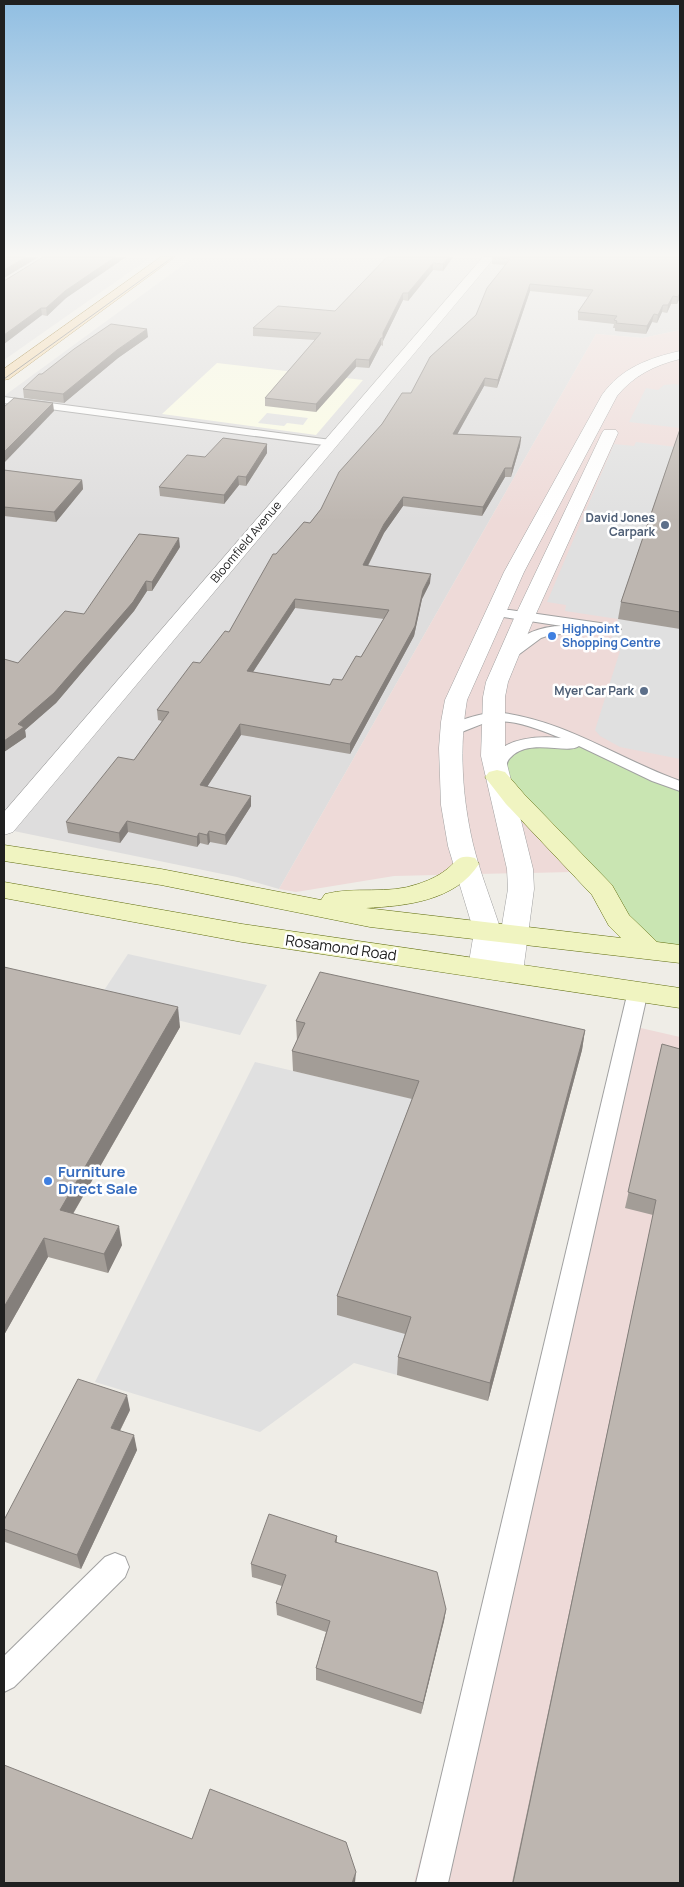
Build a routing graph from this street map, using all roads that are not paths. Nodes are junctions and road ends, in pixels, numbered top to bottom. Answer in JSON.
{"nodes":[{"id":1,"x":47,"y":345,"type":"edge"},
{"id":2,"x":414,"y":345,"type":"edge"},
{"id":3,"x":680,"y":355,"type":"edge"},
{"id":4,"x":680,"y":363,"type":"edge"},
{"id":5,"x":4,"y":376,"type":"edge"},
{"id":6,"x":4,"y":400,"type":"edge"},
{"id":7,"x":602,"y":430,"type":"junction"},
{"id":8,"x":330,"y":443,"type":"junction"},
{"id":9,"x":496,"y":612,"type":"junction"},
{"id":10,"x":524,"y":616,"type":"junction"},
{"id":11,"x":509,"y":654,"type":"junction"},
{"id":12,"x":494,"y":717,"type":"junction"},
{"id":13,"x":452,"y":730,"type":"junction"},
{"id":14,"x":611,"y":758,"type":"junction"},
{"id":15,"x":497,"y":777,"type":"junction"},
{"id":16,"x":680,"y":786,"type":"edge"},
{"id":17,"x":4,"y":827,"type":"edge"},
{"id":18,"x":8,"y":861,"type":"edge"},
{"id":19,"x":466,"y":864,"type":"junction"},
{"id":20,"x":160,"y":877,"type":"junction"},
{"id":21,"x":4,"y":890,"type":"edge"},
{"id":22,"x":270,"y":898,"type":"junction"},
{"id":23,"x":137,"y":914,"type":"junction"},
{"id":24,"x":501,"y":934,"type":"junction"},
{"id":25,"x":649,"y":950,"type":"junction"},
{"id":26,"x":680,"y":954,"type":"edge"},
{"id":27,"x":482,"y":968,"type":"junction"},
{"id":28,"x":509,"y":972,"type":"junction"},
{"id":29,"x":638,"y":991,"type":"junction"},
{"id":30,"x":680,"y":998,"type":"edge"},
{"id":31,"x":115,"y":1566,"type":"dead end"},
{"id":32,"x":4,"y":1677,"type":"edge"},
{"id":33,"x":432,"y":1883,"type":"edge"}],
"edges":[{"from":1,"to":5,"type":"main road"},
{"from":2,"to":8,"type":"street","name":"Bloomfield Avenue"},
{"from":3,"to":7,"type":"street"},
{"from":4,"to":7,"type":"street"},
{"from":6,"to":8,"type":"lane"},
{"from":7,"to":9,"type":"street"},
{"from":7,"to":10,"type":"street"},
{"from":8,"to":17,"type":"street","name":"Bloomfield Avenue"},
{"from":9,"to":10,"type":"lane"},
{"from":9,"to":13,"type":"street"},
{"from":10,"to":11,"type":"street"},
{"from":10,"to":11,"type":"lane"},
{"from":11,"to":12,"type":"street"},
{"from":12,"to":13,"type":"lane"},
{"from":12,"to":14,"type":"lane"},
{"from":12,"to":15,"type":"street"},
{"from":13,"to":19,"type":"street"},
{"from":14,"to":15,"type":"lane"},
{"from":14,"to":16,"type":"lane"},
{"from":15,"to":24,"type":"street"},
{"from":15,"to":25,"type":"street"},
{"from":18,"to":20,"type":"street"},
{"from":19,"to":22,"type":"street"},
{"from":19,"to":24,"type":"street"},
{"from":20,"to":22,"type":"street"},
{"from":20,"to":23,"type":"street"},
{"from":21,"to":23,"type":"street","name":"Rosamond Road"},
{"from":22,"to":24,"type":"street"},
{"from":23,"to":27,"type":"street","name":"Rosamond Road"},
{"from":24,"to":25,"type":"street"},
{"from":24,"to":27,"type":"street"},
{"from":24,"to":28,"type":"street"},
{"from":25,"to":26,"type":"street"},
{"from":27,"to":28,"type":"street","name":"Rosamond Road"},
{"from":28,"to":29,"type":"street","name":"Rosamond Road"},
{"from":29,"to":30,"type":"street","name":"Rosamond Road"},
{"from":29,"to":33,"type":"lane"},
{"from":31,"to":32,"type":"lane"}]}
